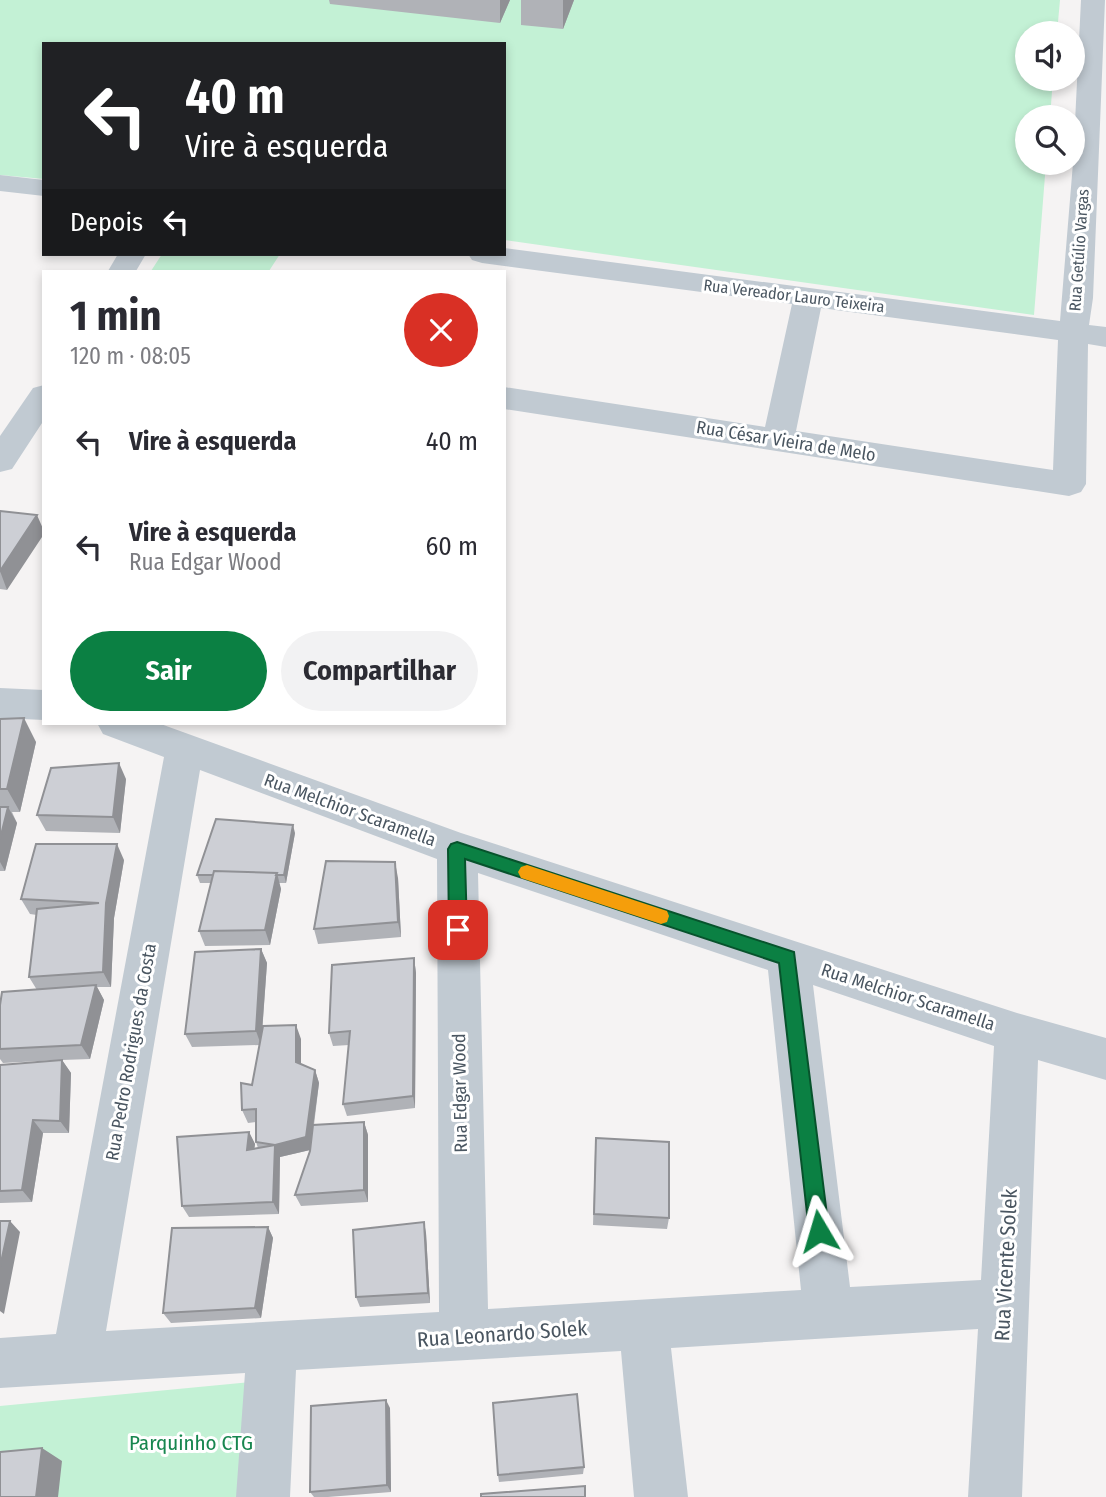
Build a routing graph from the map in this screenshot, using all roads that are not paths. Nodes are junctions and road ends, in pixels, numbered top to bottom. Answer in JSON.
{"nodes":[{"id":1,"x":1093,"y":0,"type":"edge"},
{"id":2,"x":0,"y":183,"type":"edge"},
{"id":3,"x":42,"y":188,"type":"edge"},
{"id":4,"x":497,"y":256,"type":"edge"},
{"id":5,"x":808,"y":298,"type":"junction"},
{"id":6,"x":1073,"y":333,"type":"junction"},
{"id":7,"x":1106,"y":337,"type":"edge"},
{"id":8,"x":506,"y":398,"type":"edge"},
{"id":9,"x":38,"y":404,"type":"edge"},
{"id":10,"x":0,"y":409,"type":"edge"},
{"id":11,"x":778,"y":440,"type":"junction"},
{"id":12,"x":0,"y":461,"type":"edge"},
{"id":13,"x":1069,"y":484,"type":"joint"},
{"id":14,"x":0,"y":703,"type":"edge"},
{"id":15,"x":42,"y":705,"type":"edge"},
{"id":16,"x":122,"y":725,"type":"edge"},
{"id":17,"x":185,"y":748,"type":"junction"},
{"id":18,"x":457,"y":849,"type":"junction"},
{"id":19,"x":788,"y":958,"type":"junction"},
{"id":20,"x":1017,"y":1033,"type":"junction"},
{"id":21,"x":1106,"y":1059,"type":"edge"},
{"id":22,"x":1004,"y":1303,"type":"junction"},
{"id":23,"x":828,"y":1313,"type":"junction"},
{"id":24,"x":644,"y":1325,"type":"junction"},
{"id":25,"x":464,"y":1336,"type":"junction"},
{"id":26,"x":272,"y":1349,"type":"junction"},
{"id":27,"x":77,"y":1356,"type":"junction"},
{"id":28,"x":0,"y":1363,"type":"edge"},
{"id":29,"x":263,"y":1497,"type":"edge"},
{"id":30,"x":661,"y":1497,"type":"edge"},
{"id":31,"x":995,"y":1497,"type":"edge"}],
"edges":[{"from":1,"to":6,"type":"street","name":"Rua Getúlio Vargas"},
{"from":2,"to":3,"type":"street"},
{"from":4,"to":5,"type":"street","name":"Rua Vereador Lauro Teixeira"},
{"from":5,"to":6,"type":"street","name":"Rua Vereador Lauro Teixeira"},
{"from":5,"to":11,"type":"street"},
{"from":6,"to":7,"type":"street","name":"Rua Vereador Lauro Teixeira"},
{"from":6,"to":13,"type":"street","name":"Rua Getúlio Vargas"},
{"from":8,"to":11,"type":"street","name":"Rua César Vieira de Melo"},
{"from":9,"to":10,"type":"street"},
{"from":9,"to":12,"type":"street"},
{"from":11,"to":13,"type":"street","name":"Rua César Vieira de Melo"},
{"from":14,"to":15,"type":"street"},
{"from":16,"to":17,"type":"street","name":"Rua Melchior Scaramella"},
{"from":17,"to":18,"type":"street","name":"Rua Melchior Scaramella"},
{"from":17,"to":27,"type":"street","name":"Rua Pedro Rodrigues da Costa"},
{"from":18,"to":19,"type":"street","name":"Rua Melchior Scaramella"},
{"from":18,"to":25,"type":"street","name":"Rua Edgar Wood"},
{"from":19,"to":20,"type":"street","name":"Rua Melchior Scaramella"},
{"from":19,"to":23,"type":"street"},
{"from":20,"to":21,"type":"street","name":"Rua Melchior Scaramella"},
{"from":20,"to":22,"type":"street","name":"Rua Vicente Solek"},
{"from":22,"to":23,"type":"street","name":"Rua Leonardo Solek"},
{"from":22,"to":31,"type":"street","name":"Rua Vicente Solek"},
{"from":23,"to":24,"type":"street","name":"Rua Leonardo Solek"},
{"from":24,"to":25,"type":"street","name":"Rua Leonardo Solek"},
{"from":24,"to":30,"type":"street"},
{"from":25,"to":26,"type":"street","name":"Rua Leonardo Solek"},
{"from":26,"to":27,"type":"street","name":"Rua Leonardo Solek"},
{"from":26,"to":29,"type":"street"},
{"from":27,"to":28,"type":"street","name":"Rua Leonardo Solek"}]}
